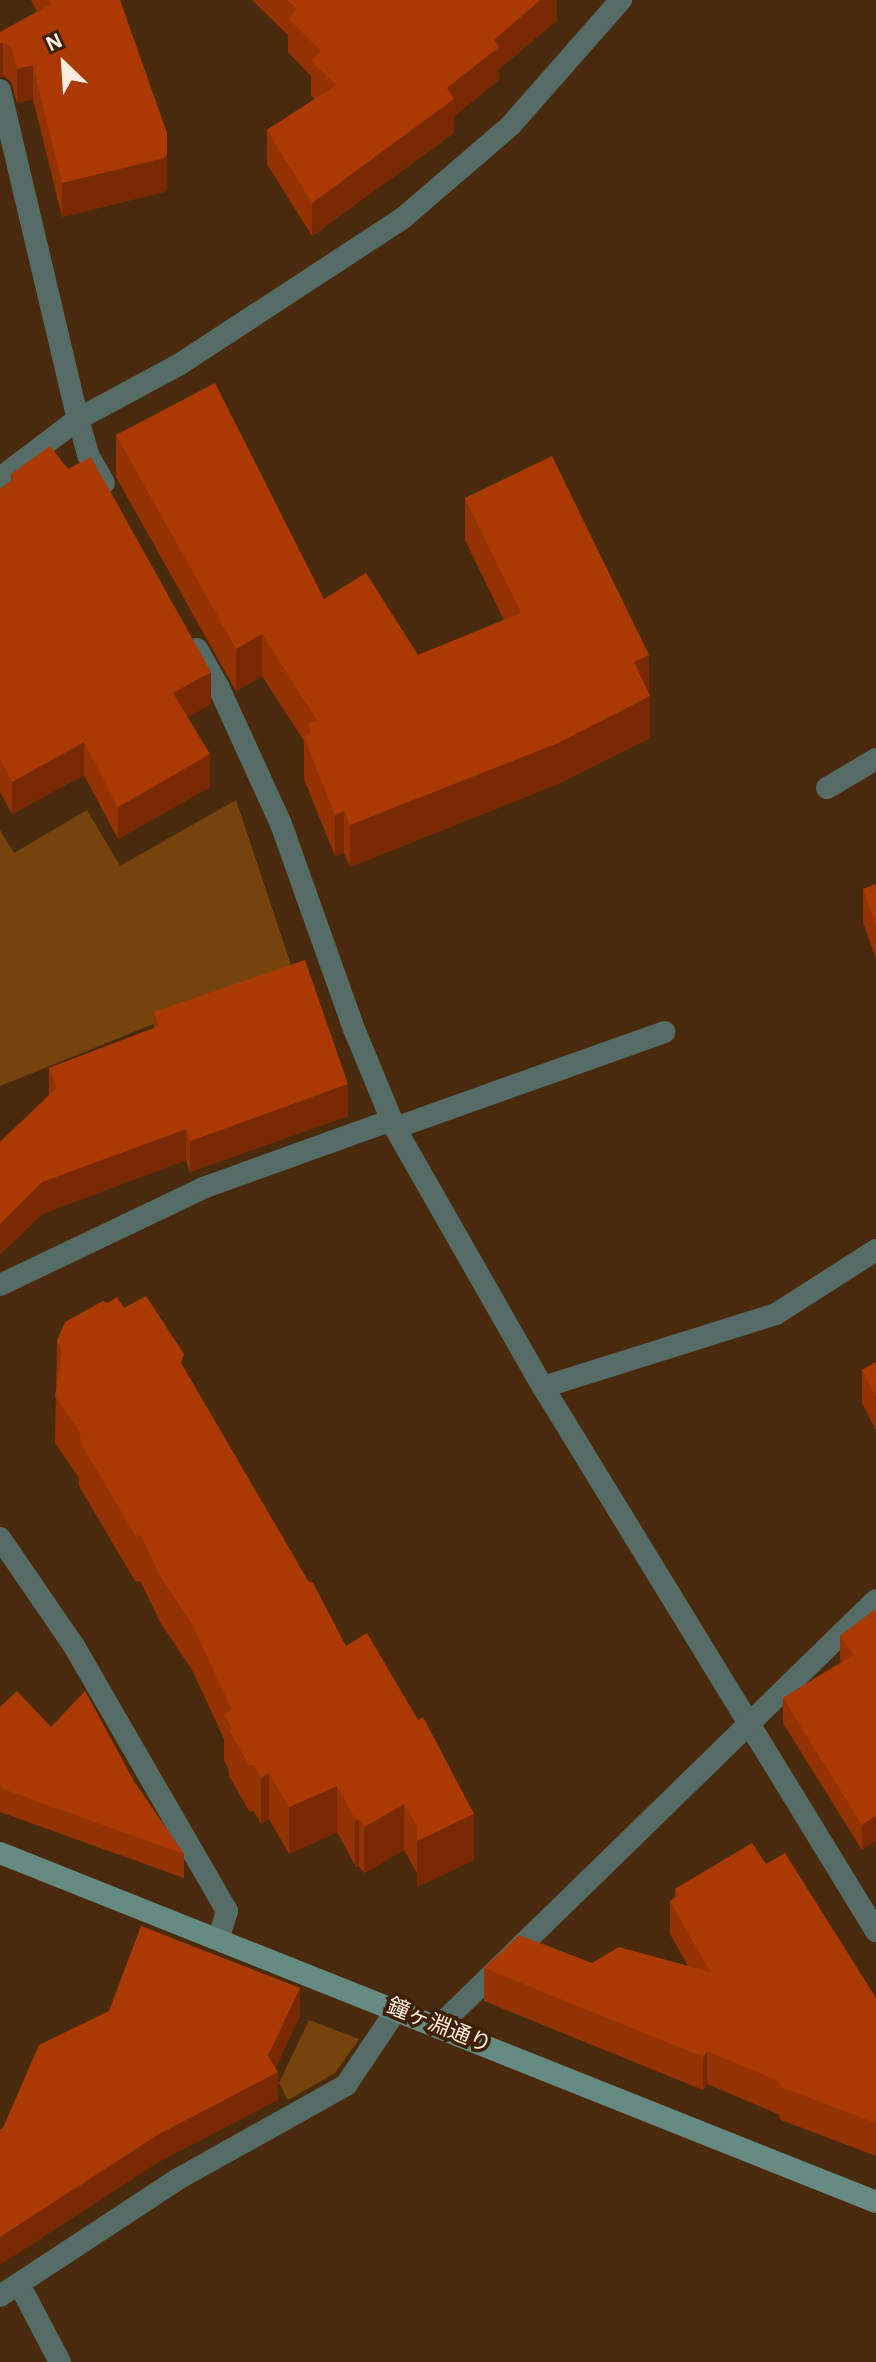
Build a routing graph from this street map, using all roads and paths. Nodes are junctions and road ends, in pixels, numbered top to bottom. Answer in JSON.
{"nodes":[{"id":1,"x":621,"y":0,"type":"edge"},
{"id":2,"x":0,"y":90,"type":"edge"},
{"id":3,"x":78,"y":419,"type":"junction"},
{"id":4,"x":0,"y":478,"type":"edge"},
{"id":5,"x":116,"y":504,"type":"edge"},
{"id":6,"x":189,"y":635,"type":"edge"},
{"id":7,"x":876,"y":759,"type":"edge"},
{"id":8,"x":827,"y":788,"type":"dead end"},
{"id":9,"x":664,"y":1032,"type":"dead end"},
{"id":10,"x":394,"y":1124,"type":"junction"},
{"id":11,"x":876,"y":1250,"type":"edge"},
{"id":12,"x":0,"y":1285,"type":"edge"},
{"id":13,"x":543,"y":1387,"type":"junction"},
{"id":14,"x":0,"y":1538,"type":"edge"},
{"id":15,"x":876,"y":1600,"type":"edge"},
{"id":16,"x":749,"y":1722,"type":"junction"},
{"id":17,"x":0,"y":1853,"type":"edge"},
{"id":18,"x":876,"y":1931,"type":"edge"},
{"id":19,"x":219,"y":1938,"type":"junction"},
{"id":20,"x":397,"y":2009,"type":"junction"},
{"id":21,"x":439,"y":2026,"type":"junction"},
{"id":22,"x":876,"y":2202,"type":"edge"},
{"id":23,"x":9,"y":2290,"type":"edge"},
{"id":24,"x":60,"y":2362,"type":"edge"}],
"edges":[{"from":1,"to":3,"type":"street"},
{"from":2,"to":3,"type":"street"},
{"from":3,"to":4,"type":"street"},
{"from":3,"to":5,"type":"street"},
{"from":6,"to":10,"type":"street"},
{"from":7,"to":8,"type":"street"},
{"from":9,"to":10,"type":"street"},
{"from":10,"to":12,"type":"street"},
{"from":10,"to":13,"type":"street"},
{"from":11,"to":13,"type":"street"},
{"from":13,"to":16,"type":"street"},
{"from":14,"to":19,"type":"street"},
{"from":15,"to":16,"type":"street"},
{"from":16,"to":18,"type":"street"},
{"from":16,"to":21,"type":"street"},
{"from":17,"to":19,"type":"main road","name":"鐘ヶ淵通り"},
{"from":19,"to":20,"type":"main road","name":"鐘ヶ淵通り"},
{"from":20,"to":21,"type":"main road","name":"鐘ヶ淵通り"},
{"from":20,"to":23,"type":"street"},
{"from":21,"to":22,"type":"main road","name":"鐘ヶ淵通り"},
{"from":23,"to":24,"type":"street"}]}
